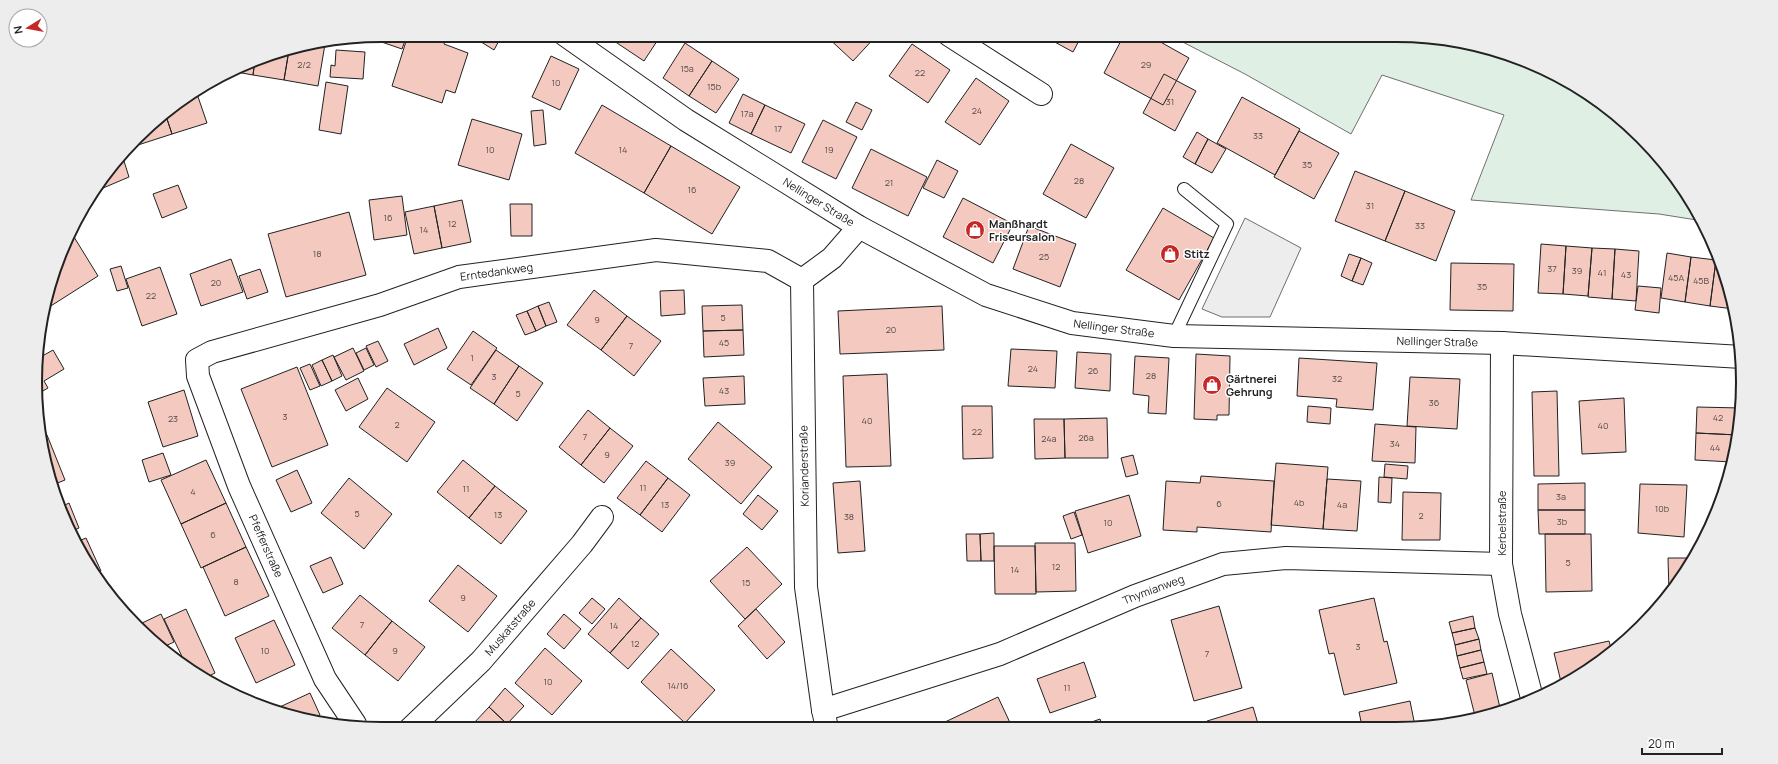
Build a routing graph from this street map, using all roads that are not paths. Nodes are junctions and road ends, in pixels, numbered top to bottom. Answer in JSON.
{"nodes":[{"id":1,"x":575,"y":42,"type":"edge"},
{"id":2,"x":960,"y":42,"type":"edge"},
{"id":3,"x":1041,"y":94,"type":"dead end"},
{"id":4,"x":1184,"y":189,"type":"dead end"},
{"id":5,"x":859,"y":227,"type":"junction"},
{"id":6,"x":802,"y":280,"type":"junction"},
{"id":7,"x":1174,"y":336,"type":"junction"},
{"id":8,"x":1502,"y":343,"type":"junction"},
{"id":9,"x":1735,"y":357,"type":"edge"},
{"id":10,"x":197,"y":360,"type":"joint"},
{"id":11,"x":602,"y":517,"type":"dead end"},
{"id":12,"x":1501,"y":564,"type":"junction"},
{"id":13,"x":1531,"y":694,"type":"edge"},
{"id":14,"x":825,"y":719,"type":"edge"},
{"id":15,"x":353,"y":720,"type":"edge"},
{"id":16,"x":417,"y":722,"type":"edge"}],
"edges":[{"from":1,"to":5,"type":"street","name":"Nellinger Straße"},
{"from":2,"to":3,"type":"street"},
{"from":4,"to":7,"type":"lane"},
{"from":5,"to":6,"type":"street"},
{"from":5,"to":7,"type":"street","name":"Nellinger Straße"},
{"from":6,"to":10,"type":"street","name":"Erntedankweg"},
{"from":6,"to":14,"type":"street","name":"Korianderstraße"},
{"from":7,"to":8,"type":"street","name":"Nellinger Straße"},
{"from":8,"to":9,"type":"street","name":"Nellinger Straße"},
{"from":8,"to":12,"type":"street","name":"Kerbelstraße"},
{"from":10,"to":15,"type":"street","name":"Pfefferstraße"},
{"from":11,"to":16,"type":"street","name":"Muskatstraße"},
{"from":12,"to":13,"type":"street","name":"Kerbelstraße"},
{"from":12,"to":14,"type":"street","name":"Thymianweg"}]}
